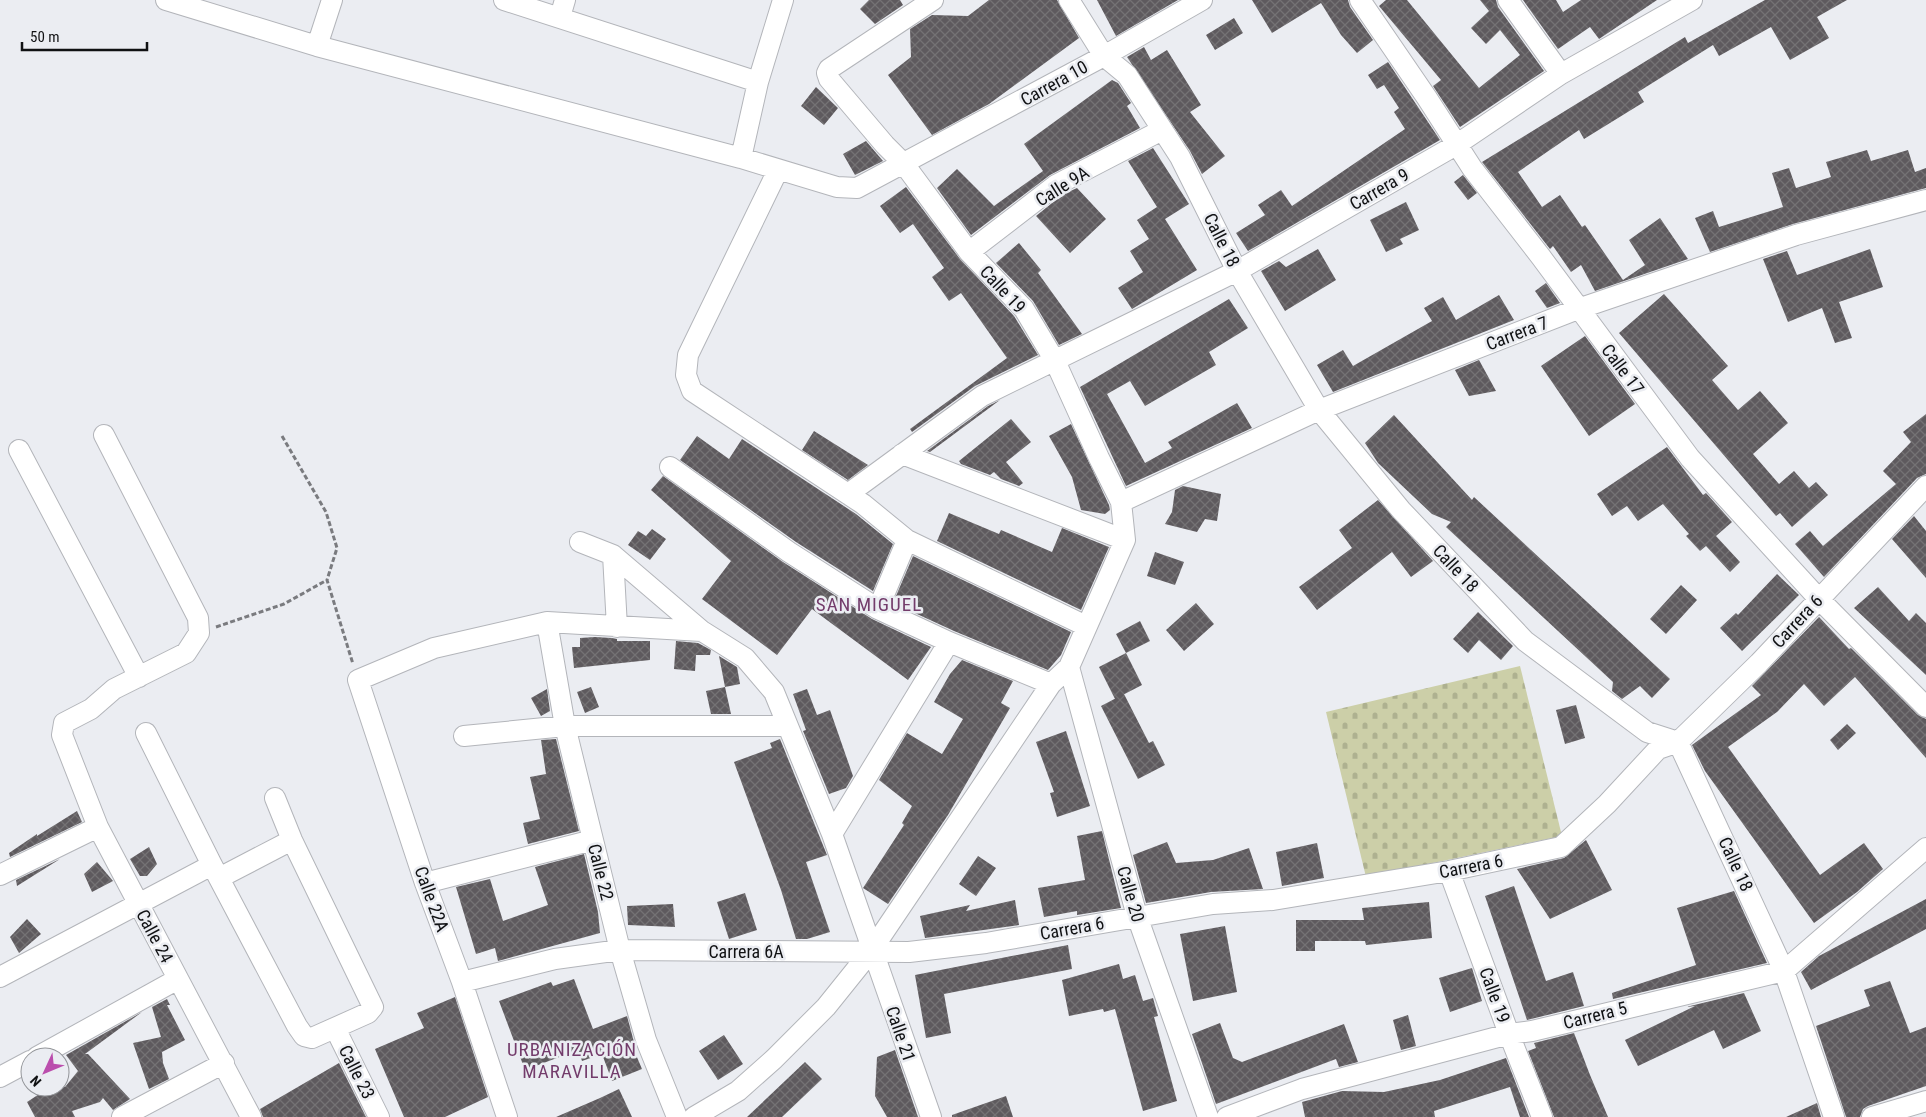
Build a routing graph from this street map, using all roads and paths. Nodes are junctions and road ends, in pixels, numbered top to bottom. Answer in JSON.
{"nodes":[{"id":1,"x":166,"y":0,"type":"edge"},
{"id":2,"x":332,"y":0,"type":"edge"},
{"id":3,"x":504,"y":0,"type":"edge"},
{"id":4,"x":783,"y":0,"type":"edge"},
{"id":5,"x":933,"y":0,"type":"edge"},
{"id":6,"x":1069,"y":0,"type":"edge"},
{"id":7,"x":1202,"y":0,"type":"edge"},
{"id":8,"x":1360,"y":0,"type":"edge"},
{"id":9,"x":1508,"y":0,"type":"edge"},
{"id":10,"x":1692,"y":0,"type":"edge"},
{"id":11,"x":562,"y":9,"type":"edge"},
{"id":12,"x":317,"y":46,"type":"junction"},
{"id":13,"x":1104,"y":56,"type":"junction"},
{"id":14,"x":1561,"y":74,"type":"junction"},
{"id":15,"x":758,"y":82,"type":"junction"},
{"id":16,"x":1162,"y":130,"type":"junction"},
{"id":17,"x":1456,"y":145,"type":"junction"},
{"id":18,"x":741,"y":158,"type":"junction"},
{"id":19,"x":904,"y":164,"type":"junction"},
{"id":20,"x":778,"y":170,"type":"junction"},
{"id":21,"x":1926,"y":200,"type":"edge"},
{"id":22,"x":969,"y":252,"type":"junction"},
{"id":23,"x":1237,"y":271,"type":"junction"},
{"id":24,"x":1578,"y":309,"type":"junction"},
{"id":25,"x":1055,"y":361,"type":"junction"},
{"id":26,"x":1319,"y":410,"type":"junction"},
{"id":27,"x":104,"y":435,"type":"dead end"},
{"id":28,"x":282,"y":436,"type":"dead end"},
{"id":29,"x":19,"y":450,"type":"dead end"},
{"id":30,"x":902,"y":454,"type":"junction"},
{"id":31,"x":670,"y":468,"type":"dead end"},
{"id":32,"x":1926,"y":486,"type":"edge"},
{"id":33,"x":848,"y":494,"type":"junction"},
{"id":34,"x":1121,"y":502,"type":"junction"},
{"id":35,"x":907,"y":540,"type":"junction"},
{"id":36,"x":1125,"y":540,"type":"junction"},
{"id":37,"x":580,"y":542,"type":"dead end"},
{"id":38,"x":613,"y":555,"type":"junction"},
{"id":39,"x":328,"y":580,"type":"junction"},
{"id":40,"x":1818,"y":598,"type":"junction"},
{"id":41,"x":878,"y":609,"type":"junction"},
{"id":42,"x":547,"y":622,"type":"junction"},
{"id":43,"x":1086,"y":626,"type":"junction"},
{"id":44,"x":617,"y":627,"type":"junction"},
{"id":45,"x":702,"y":631,"type":"junction"},
{"id":46,"x":199,"y":633,"type":"junction"},
{"id":47,"x":949,"y":642,"type":"junction"},
{"id":48,"x":1069,"y":667,"type":"junction"},
{"id":49,"x":139,"y":677,"type":"junction"},
{"id":50,"x":358,"y":680,"type":"junction"},
{"id":51,"x":1052,"y":684,"type":"junction"},
{"id":52,"x":1926,"y":707,"type":"edge"},
{"id":53,"x":565,"y":726,"type":"junction"},
{"id":54,"x":787,"y":726,"type":"junction"},
{"id":55,"x":146,"y":733,"type":"dead end"},
{"id":56,"x":464,"y":736,"type":"dead end"},
{"id":57,"x":1678,"y":742,"type":"junction"},
{"id":58,"x":275,"y":798,"type":"dead end"},
{"id":59,"x":98,"y":827,"type":"junction"},
{"id":60,"x":832,"y":834,"type":"junction"},
{"id":61,"x":292,"y":840,"type":"junction"},
{"id":62,"x":593,"y":840,"type":"junction"},
{"id":63,"x":1926,"y":848,"type":"edge"},
{"id":64,"x":1449,"y":871,"type":"junction"},
{"id":65,"x":215,"y":872,"type":"junction"},
{"id":66,"x":0,"y":875,"type":"edge"},
{"id":67,"x":425,"y":883,"type":"junction"},
{"id":68,"x":137,"y":903,"type":"junction"},
{"id":69,"x":1137,"y":916,"type":"junction"},
{"id":70,"x":620,"y":950,"type":"junction"},
{"id":71,"x":871,"y":951,"type":"junction"},
{"id":72,"x":1784,"y":971,"type":"junction"},
{"id":73,"x":0,"y":977,"type":"edge"},
{"id":74,"x":178,"y":979,"type":"junction"},
{"id":75,"x":462,"y":982,"type":"junction"},
{"id":76,"x":335,"y":1028,"type":"junction"},
{"id":77,"x":1509,"y":1034,"type":"junction"},
{"id":78,"x":55,"y":1047,"type":"edge"},
{"id":79,"x":224,"y":1062,"type":"junction"},
{"id":80,"x":20,"y":1066,"type":"edge"},
{"id":81,"x":0,"y":1077,"type":"edge"},
{"id":82,"x":1926,"y":1101,"type":"edge"},
{"id":83,"x":122,"y":1117,"type":"edge"},
{"id":84,"x":251,"y":1117,"type":"edge"},
{"id":85,"x":379,"y":1117,"type":"edge"},
{"id":86,"x":507,"y":1117,"type":"edge"},
{"id":87,"x":677,"y":1117,"type":"edge"},
{"id":88,"x":694,"y":1117,"type":"edge"},
{"id":89,"x":931,"y":1117,"type":"edge"},
{"id":90,"x":1208,"y":1117,"type":"edge"},
{"id":91,"x":1227,"y":1117,"type":"edge"},
{"id":92,"x":1542,"y":1117,"type":"edge"},
{"id":93,"x":1834,"y":1117,"type":"edge"},
{"id":94,"x":1872,"y":1117,"type":"edge"}],
"edges":[{"from":1,"to":12,"type":"street","name":"Carrera 10"},
{"from":2,"to":12,"type":"street"},
{"from":3,"to":11,"type":"street"},
{"from":4,"to":15,"type":"street"},
{"from":5,"to":19,"type":"street","name":"Calle 19"},
{"from":6,"to":13,"type":"street","name":"Calle 18"},
{"from":7,"to":13,"type":"street","name":"Carrera 10"},
{"from":8,"to":17,"type":"street","name":"Calle 17"},
{"from":9,"to":14,"type":"street"},
{"from":10,"to":14,"type":"street","name":"Carrera 9"},
{"from":11,"to":15,"type":"street"},
{"from":12,"to":18,"type":"street","name":"Carrera 10"},
{"from":13,"to":16,"type":"street","name":"Calle 18"},
{"from":13,"to":19,"type":"street","name":"Carrera 10"},
{"from":14,"to":17,"type":"street","name":"Carrera 9"},
{"from":15,"to":18,"type":"street"},
{"from":16,"to":22,"type":"street","name":"Calle 9A"},
{"from":16,"to":23,"type":"street","name":"Calle 18"},
{"from":17,"to":23,"type":"street","name":"Carrera 9"},
{"from":17,"to":24,"type":"street","name":"Calle 17"},
{"from":18,"to":20,"type":"street","name":"Carrera 10"},
{"from":19,"to":20,"type":"street","name":"Carrera 10"},
{"from":19,"to":22,"type":"street","name":"Calle 19"},
{"from":20,"to":33,"type":"street"},
{"from":21,"to":24,"type":"street","name":"Carrera 7"},
{"from":22,"to":25,"type":"street","name":"Calle 19"},
{"from":23,"to":25,"type":"street","name":"Carrera 9"},
{"from":23,"to":26,"type":"street","name":"Calle 18"},
{"from":24,"to":26,"type":"street","name":"Carrera 7"},
{"from":24,"to":40,"type":"street","name":"Calle 17"},
{"from":25,"to":30,"type":"street","name":"Carrera 9"},
{"from":25,"to":34,"type":"street","name":"Calle 19"},
{"from":26,"to":34,"type":"street","name":"Carrera 7"},
{"from":26,"to":57,"type":"street","name":"Calle 18"},
{"from":27,"to":46,"type":"street"},
{"from":28,"to":39,"type":"path"},
{"from":29,"to":49,"type":"street"},
{"from":30,"to":33,"type":"street","name":"Carrera 9"},
{"from":30,"to":36,"type":"street"},
{"from":31,"to":41,"type":"street"},
{"from":32,"to":40,"type":"street","name":"Carrera 6"},
{"from":33,"to":35,"type":"street"},
{"from":34,"to":36,"type":"street","name":"Calle 19"},
{"from":35,"to":41,"type":"street"},
{"from":35,"to":43,"type":"street"},
{"from":36,"to":43,"type":"street"},
{"from":37,"to":38,"type":"street","name":"Calle 21"},
{"from":38,"to":44,"type":"street"},
{"from":38,"to":45,"type":"street","name":"Calle 21"},
{"from":39,"to":46,"type":"path"},
{"from":39,"to":50,"type":"path"},
{"from":40,"to":52,"type":"street","name":"Calle 17"},
{"from":40,"to":57,"type":"street","name":"Carrera 6"},
{"from":41,"to":47,"type":"street"},
{"from":42,"to":44,"type":"street"},
{"from":42,"to":50,"type":"street"},
{"from":42,"to":53,"type":"street","name":"Calle 22"},
{"from":43,"to":48,"type":"street"},
{"from":44,"to":45,"type":"street"},
{"from":45,"to":54,"type":"street","name":"Calle 21"},
{"from":46,"to":49,"type":"street"},
{"from":47,"to":51,"type":"street"},
{"from":47,"to":60,"type":"street"},
{"from":48,"to":51,"type":"street"},
{"from":48,"to":69,"type":"street","name":"Calle 20"},
{"from":49,"to":59,"type":"street","name":"Calle 24"},
{"from":50,"to":67,"type":"street","name":"Calle 22A"},
{"from":51,"to":71,"type":"street"},
{"from":53,"to":54,"type":"street"},
{"from":53,"to":56,"type":"street"},
{"from":53,"to":62,"type":"street","name":"Calle 22"},
{"from":54,"to":60,"type":"street","name":"Calle 21"},
{"from":55,"to":65,"type":"street"},
{"from":57,"to":64,"type":"street","name":"Carrera 6"},
{"from":57,"to":72,"type":"street","name":"Calle 18"},
{"from":58,"to":61,"type":"street"},
{"from":59,"to":66,"type":"street"},
{"from":59,"to":68,"type":"street","name":"Calle 24"},
{"from":60,"to":71,"type":"street","name":"Calle 21"},
{"from":61,"to":65,"type":"street"},
{"from":61,"to":76,"type":"street"},
{"from":62,"to":67,"type":"street"},
{"from":62,"to":70,"type":"street","name":"Calle 22"},
{"from":63,"to":72,"type":"street","name":"Carrera 5"},
{"from":64,"to":69,"type":"street","name":"Carrera 6"},
{"from":64,"to":77,"type":"street","name":"Calle 19"},
{"from":65,"to":68,"type":"street"},
{"from":65,"to":76,"type":"street"},
{"from":67,"to":75,"type":"street","name":"Calle 22A"},
{"from":68,"to":73,"type":"street"},
{"from":68,"to":74,"type":"street","name":"Calle 24"},
{"from":69,"to":71,"type":"street","name":"Carrera 6"},
{"from":69,"to":90,"type":"street","name":"Calle 20"},
{"from":70,"to":71,"type":"street","name":"Carrera 6A"},
{"from":70,"to":75,"type":"street","name":"Carrera 6A"},
{"from":70,"to":87,"type":"street","name":"Calle 22"},
{"from":71,"to":88,"type":"street"},
{"from":71,"to":89,"type":"street","name":"Calle 21"},
{"from":72,"to":77,"type":"street","name":"Carrera 5"},
{"from":72,"to":93,"type":"street","name":"Calle 18"},
{"from":74,"to":78,"type":"street"},
{"from":74,"to":79,"type":"street","name":"Calle 24"},
{"from":75,"to":86,"type":"street","name":"Calle 22A"},
{"from":76,"to":85,"type":"street","name":"Calle 23"},
{"from":77,"to":91,"type":"street","name":"Carrera 5"},
{"from":77,"to":92,"type":"street","name":"Calle 19"},
{"from":79,"to":83,"type":"street"},
{"from":79,"to":84,"type":"street","name":"Calle 24"},
{"from":80,"to":81,"type":"street"},
{"from":82,"to":94,"type":"street"}]}
